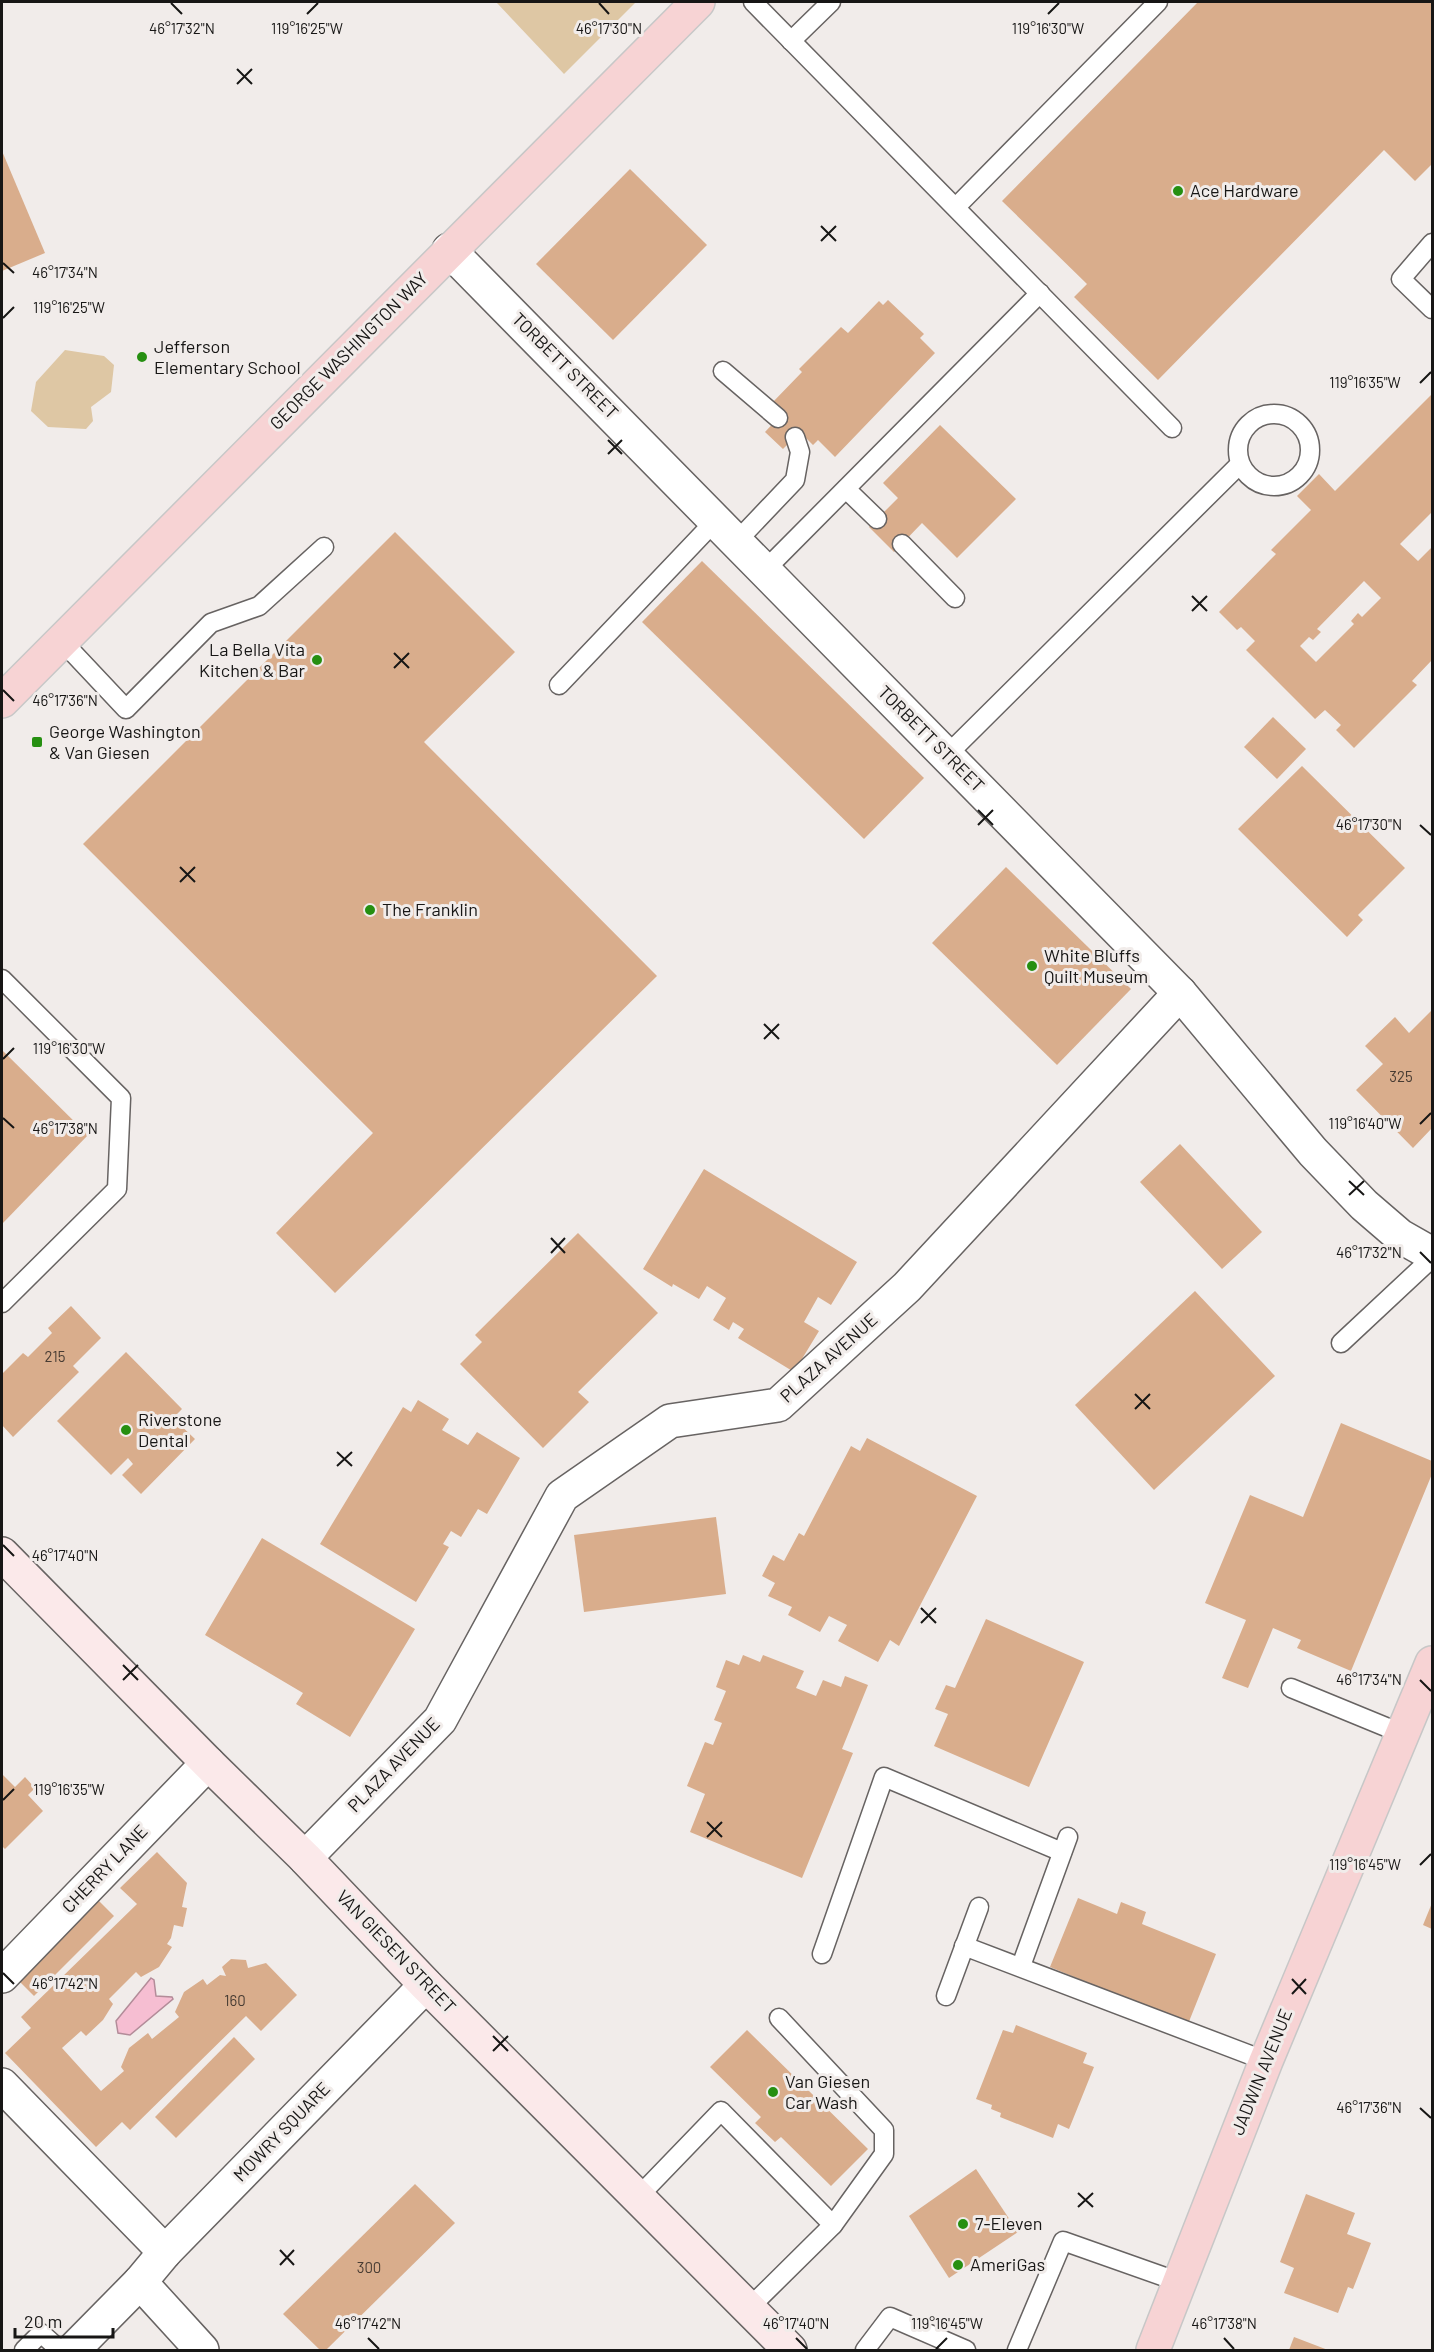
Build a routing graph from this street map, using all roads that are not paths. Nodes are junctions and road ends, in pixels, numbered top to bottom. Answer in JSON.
{"nodes":[{"id":1,"x":698,"y":2,"type":"edge"},
{"id":2,"x":753,"y":2,"type":"edge"},
{"id":3,"x":831,"y":2,"type":"edge"},
{"id":4,"x":1158,"y":2,"type":"edge"},
{"id":5,"x":792,"y":40,"type":"junction"},
{"id":6,"x":956,"y":207,"type":"junction"},
{"id":7,"x":1432,"y":243,"type":"edge"},
{"id":8,"x":449,"y":250,"type":"junction"},
{"id":9,"x":1040,"y":293,"type":"junction"},
{"id":10,"x":1432,"y":309,"type":"edge"},
{"id":11,"x":723,"y":371,"type":"dead end"},
{"id":12,"x":778,"y":418,"type":"dead end"},
{"id":13,"x":1172,"y":428,"type":"dead end"},
{"id":14,"x":795,"y":437,"type":"dead end"},
{"id":15,"x":1240,"y":464,"type":"junction"},
{"id":16,"x":846,"y":489,"type":"junction"},
{"id":17,"x":877,"y":519,"type":"dead end"},
{"id":18,"x":727,"y":531,"type":"junction"},
{"id":19,"x":902,"y":544,"type":"dead end"},
{"id":20,"x":324,"y":547,"type":"dead end"},
{"id":21,"x":765,"y":570,"type":"junction"},
{"id":22,"x":955,"y":598,"type":"dead end"},
{"id":23,"x":61,"y":640,"type":"junction"},
{"id":24,"x":560,"y":684,"type":"dead end"},
{"id":25,"x":2,"y":701,"type":"edge"},
{"id":26,"x":947,"y":755,"type":"junction"},
{"id":27,"x":2,"y":980,"type":"edge"},
{"id":28,"x":1180,"y":993,"type":"junction"},
{"id":29,"x":1432,"y":1256,"type":"edge"},
{"id":30,"x":2,"y":1303,"type":"edge"},
{"id":31,"x":1341,"y":1343,"type":"dead end"},
{"id":32,"x":2,"y":1554,"type":"edge"},
{"id":33,"x":1432,"y":1664,"type":"edge"},
{"id":34,"x":1291,"y":1688,"type":"dead end"},
{"id":35,"x":1403,"y":1734,"type":"junction"},
{"id":36,"x":208,"y":1763,"type":"junction"},
{"id":37,"x":305,"y":1858,"type":"junction"},
{"id":38,"x":979,"y":1907,"type":"dead end"},
{"id":39,"x":964,"y":1946,"type":"junction"},
{"id":40,"x":822,"y":1954,"type":"dead end"},
{"id":41,"x":1021,"y":1966,"type":"junction"},
{"id":42,"x":2,"y":1976,"type":"edge"},
{"id":43,"x":426,"y":1985,"type":"junction"},
{"id":44,"x":946,"y":1996,"type":"dead end"},
{"id":45,"x":779,"y":2018,"type":"dead end"},
{"id":46,"x":1266,"y":2061,"type":"junction"},
{"id":47,"x":2,"y":2085,"type":"edge"},
{"id":48,"x":638,"y":2197,"type":"junction"},
{"id":49,"x":832,"y":2224,"type":"junction"},
{"id":50,"x":165,"y":2252,"type":"junction"},
{"id":51,"x":140,"y":2282,"type":"junction"},
{"id":52,"x":1179,"y":2282,"type":"junction"},
{"id":53,"x":749,"y":2308,"type":"junction"},
{"id":54,"x":24,"y":2350,"type":"edge"},
{"id":55,"x":60,"y":2350,"type":"edge"},
{"id":56,"x":73,"y":2350,"type":"edge"},
{"id":57,"x":202,"y":2350,"type":"edge"},
{"id":58,"x":790,"y":2350,"type":"edge"},
{"id":59,"x":865,"y":2350,"type":"edge"},
{"id":60,"x":966,"y":2350,"type":"edge"},
{"id":61,"x":1017,"y":2350,"type":"edge"},
{"id":62,"x":1153,"y":2350,"type":"edge"}],
"edges":[{"from":1,"to":8,"type":"main road","name":"GEORGE WASHINGTON WAY"},
{"from":2,"to":5,"type":"lane"},
{"from":3,"to":5,"type":"lane"},
{"from":4,"to":6,"type":"lane"},
{"from":5,"to":6,"type":"lane"},
{"from":6,"to":9,"type":"lane"},
{"from":7,"to":10,"type":"lane"},
{"from":8,"to":18,"type":"street","name":"TORBETT STREET"},
{"from":8,"to":23,"type":"main road","name":"GEORGE WASHINGTON WAY"},
{"from":9,"to":13,"type":"lane"},
{"from":9,"to":16,"type":"lane"},
{"from":11,"to":12,"type":"lane"},
{"from":14,"to":18,"type":"lane"},
{"from":15,"to":15,"type":"lane"},
{"from":15,"to":26,"type":"lane"},
{"from":16,"to":17,"type":"lane"},
{"from":16,"to":21,"type":"lane"},
{"from":18,"to":21,"type":"street","name":"TORBETT STREET"},
{"from":18,"to":24,"type":"lane"},
{"from":19,"to":22,"type":"lane"},
{"from":20,"to":23,"type":"lane"},
{"from":21,"to":26,"type":"street","name":"TORBETT STREET"},
{"from":23,"to":25,"type":"main road","name":"GEORGE WASHINGTON WAY"},
{"from":26,"to":28,"type":"street","name":"TORBETT STREET"},
{"from":27,"to":30,"type":"lane"},
{"from":28,"to":29,"type":"street","name":"TORBETT STREET"},
{"from":28,"to":37,"type":"street","name":"PLAZA AVENUE"},
{"from":29,"to":31,"type":"lane"},
{"from":32,"to":36,"type":"main road","name":"VAN GIESEN STREET"},
{"from":33,"to":35,"type":"main road","name":"JADWIN AVENUE"},
{"from":34,"to":35,"type":"lane"},
{"from":35,"to":46,"type":"main road","name":"JADWIN AVENUE"},
{"from":36,"to":37,"type":"main road","name":"VAN GIESEN STREET"},
{"from":36,"to":42,"type":"street","name":"CHERRY LANE"},
{"from":37,"to":43,"type":"main road","name":"VAN GIESEN STREET"},
{"from":38,"to":39,"type":"lane"},
{"from":39,"to":41,"type":"lane"},
{"from":39,"to":44,"type":"lane"},
{"from":40,"to":41,"type":"lane"},
{"from":41,"to":46,"type":"lane"},
{"from":43,"to":48,"type":"main road","name":"VAN GIESEN STREET"},
{"from":43,"to":50,"type":"street","name":"MOWRY SQUARE"},
{"from":45,"to":49,"type":"lane"},
{"from":46,"to":52,"type":"main road","name":"JADWIN AVENUE"},
{"from":47,"to":50,"type":"street"},
{"from":48,"to":49,"type":"lane"},
{"from":48,"to":53,"type":"main road","name":"VAN GIESEN STREET"},
{"from":49,"to":53,"type":"lane"},
{"from":50,"to":51,"type":"street","name":"MOWRY SQUARE"},
{"from":51,"to":56,"type":"street","name":"MOWRY SQUARE"},
{"from":51,"to":57,"type":"street"},
{"from":52,"to":61,"type":"lane"},
{"from":52,"to":62,"type":"main road","name":"JADWIN AVENUE"},
{"from":53,"to":58,"type":"main road","name":"VAN GIESEN STREET"},
{"from":54,"to":55,"type":"lane"},
{"from":59,"to":60,"type":"lane"}]}
